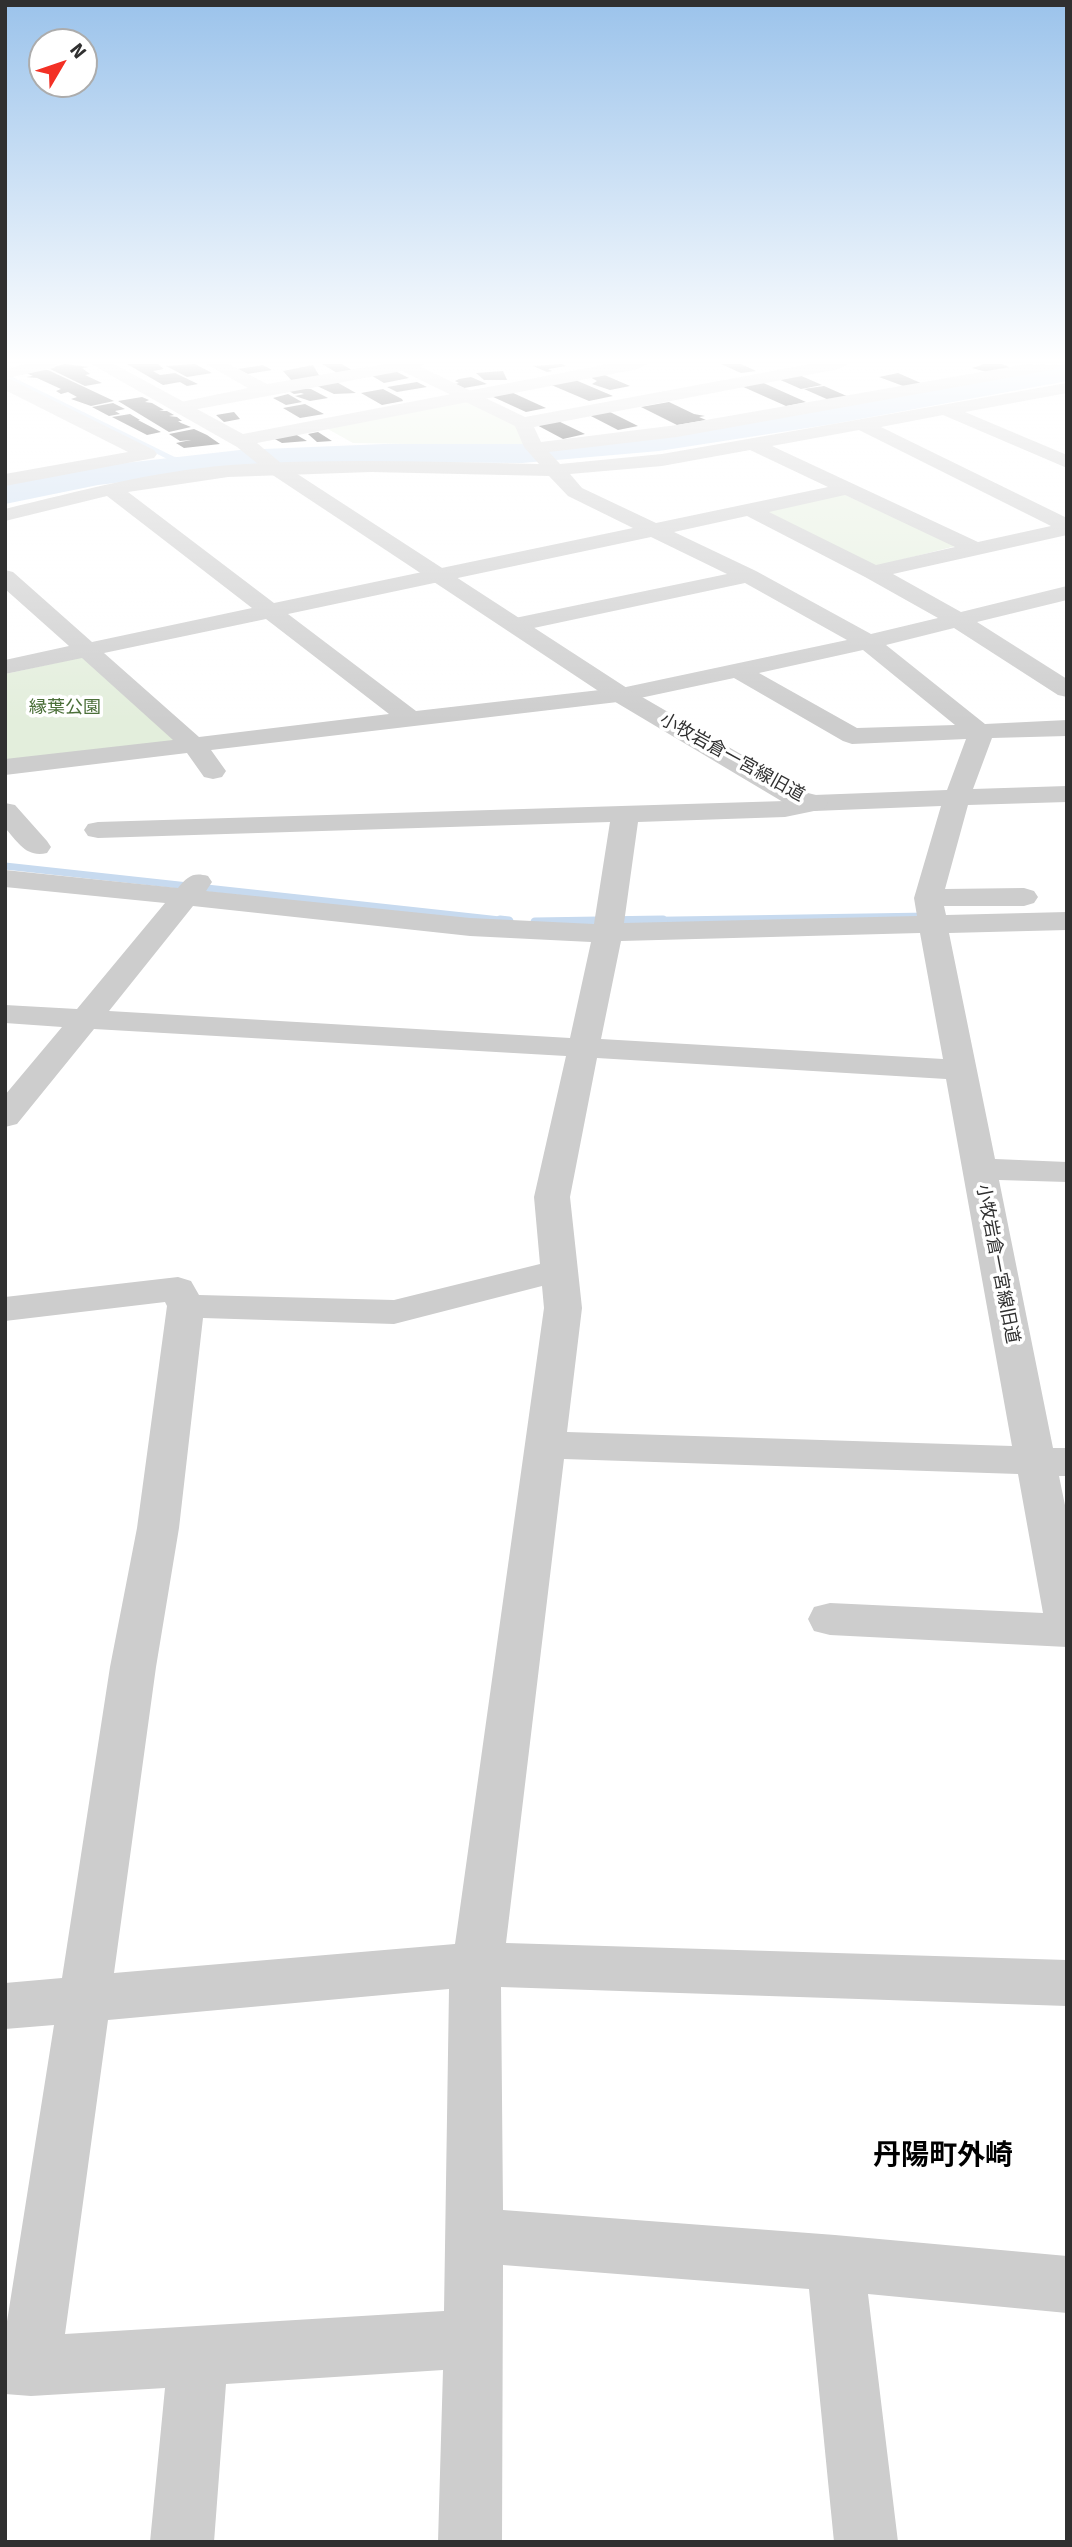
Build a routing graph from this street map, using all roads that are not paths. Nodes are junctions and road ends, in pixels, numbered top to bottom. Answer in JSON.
{"nodes":[{"id":1,"x":147,"y":483,"type":"edge"},
{"id":2,"x":298,"y":483,"type":"edge"},
{"id":3,"x":567,"y":483,"type":"edge"},
{"id":4,"x":834,"y":483,"type":"edge"},
{"id":5,"x":979,"y":483,"type":"edge"},
{"id":6,"x":111,"y":489,"type":"junction"},
{"id":7,"x":847,"y":489,"type":"junction"},
{"id":8,"x":748,"y":509,"type":"junction"},
{"id":9,"x":5,"y":515,"type":"edge"},
{"id":10,"x":1067,"y":527,"type":"edge"},
{"id":11,"x":653,"y":528,"type":"junction"},
{"id":12,"x":974,"y":548,"type":"junction"},
{"id":13,"x":873,"y":572,"type":"junction"},
{"id":14,"x":437,"y":574,"type":"junction"},
{"id":15,"x":748,"y":576,"type":"junction"},
{"id":16,"x":5,"y":577,"type":"edge"},
{"id":17,"x":1067,"y":593,"type":"edge"},
{"id":18,"x":270,"y":609,"type":"junction"},
{"id":19,"x":956,"y":619,"type":"junction"},
{"id":20,"x":515,"y":625,"type":"junction"},
{"id":21,"x":868,"y":642,"type":"junction"},
{"id":22,"x":88,"y":650,"type":"junction"},
{"id":23,"x":5,"y":667,"type":"edge"},
{"id":24,"x":739,"y":671,"type":"junction"},
{"id":25,"x":1067,"y":690,"type":"edge"},
{"id":26,"x":621,"y":695,"type":"junction"},
{"id":27,"x":411,"y":719,"type":"junction"},
{"id":28,"x":1067,"y":728,"type":"edge"},
{"id":29,"x":981,"y":733,"type":"junction"},
{"id":30,"x":194,"y":745,"type":"junction"},
{"id":31,"x":5,"y":767,"type":"edge"},
{"id":32,"x":213,"y":771,"type":"dead end"},
{"id":33,"x":957,"y":798,"type":"junction"},
{"id":34,"x":1064,"y":799,"type":"edge"},
{"id":35,"x":814,"y":803,"type":"junction"},
{"id":36,"x":5,"y":811,"type":"edge"},
{"id":37,"x":625,"y":815,"type":"junction"},
{"id":38,"x":98,"y":830,"type":"dead end"},
{"id":39,"x":37,"y":848,"type":"dead end"},
{"id":40,"x":5,"y":878,"type":"edge"},
{"id":41,"x":195,"y":887,"type":"junction"},
{"id":42,"x":1067,"y":896,"type":"edge"},
{"id":43,"x":931,"y":913,"type":"junction"},
{"id":44,"x":1067,"y":921,"type":"edge"},
{"id":45,"x":609,"y":924,"type":"junction"},
{"id":46,"x":5,"y":1014,"type":"edge"},
{"id":47,"x":85,"y":1018,"type":"junction"},
{"id":48,"x":584,"y":1049,"type":"junction"},
{"id":49,"x":960,"y":1070,"type":"junction"},
{"id":50,"x":5,"y":1116,"type":"edge"},
{"id":51,"x":979,"y":1169,"type":"junction"},
{"id":52,"x":1067,"y":1172,"type":"edge"},
{"id":53,"x":560,"y":1270,"type":"junction"},
{"id":54,"x":186,"y":1307,"type":"junction"},
{"id":55,"x":5,"y":1309,"type":"edge"},
{"id":56,"x":546,"y":1445,"type":"junction"},
{"id":57,"x":1050,"y":1461,"type":"edge"},
{"id":58,"x":1060,"y":1558,"type":"edge"},
{"id":59,"x":830,"y":1619,"type":"dead end"},
{"id":60,"x":1067,"y":1626,"type":"edge"},
{"id":61,"x":1067,"y":1631,"type":"edge"},
{"id":62,"x":477,"y":1964,"type":"junction"},
{"id":63,"x":1067,"y":1983,"type":"edge"},
{"id":64,"x":85,"y":1999,"type":"junction"},
{"id":65,"x":5,"y":2006,"type":"edge"},
{"id":66,"x":475,"y":2235,"type":"junction"},
{"id":67,"x":835,"y":2263,"type":"junction"},
{"id":68,"x":1067,"y":2285,"type":"edge"},
{"id":69,"x":471,"y":2339,"type":"junction"},
{"id":70,"x":198,"y":2355,"type":"junction"},
{"id":71,"x":18,"y":2365,"type":"edge"},
{"id":72,"x":182,"y":2542,"type":"edge"},
{"id":73,"x":470,"y":2542,"type":"edge"},
{"id":74,"x":866,"y":2542,"type":"edge"}],
"edges":[{"from":1,"to":6,"type":"street"},
{"from":2,"to":14,"type":"street","name":"小牧岩倉一宮線旧道"},
{"from":3,"to":11,"type":"street"},
{"from":4,"to":7,"type":"street"},
{"from":5,"to":10,"type":"street"},
{"from":6,"to":9,"type":"street"},
{"from":6,"to":18,"type":"street"},
{"from":7,"to":8,"type":"street"},
{"from":7,"to":12,"type":"street"},
{"from":8,"to":11,"type":"street"},
{"from":8,"to":13,"type":"street"},
{"from":10,"to":12,"type":"street"},
{"from":11,"to":14,"type":"street"},
{"from":11,"to":15,"type":"street"},
{"from":12,"to":13,"type":"street"},
{"from":13,"to":19,"type":"street"},
{"from":14,"to":18,"type":"street"},
{"from":14,"to":20,"type":"street","name":"小牧岩倉一宮線旧道"},
{"from":15,"to":20,"type":"street"},
{"from":15,"to":21,"type":"street"},
{"from":16,"to":22,"type":"street"},
{"from":17,"to":19,"type":"street"},
{"from":18,"to":22,"type":"street"},
{"from":18,"to":27,"type":"street"},
{"from":19,"to":21,"type":"street"},
{"from":19,"to":25,"type":"street"},
{"from":20,"to":26,"type":"street","name":"小牧岩倉一宮線旧道"},
{"from":21,"to":24,"type":"street"},
{"from":21,"to":29,"type":"street"},
{"from":22,"to":23,"type":"street"},
{"from":22,"to":30,"type":"street"},
{"from":24,"to":26,"type":"street"},
{"from":24,"to":29,"type":"street"},
{"from":26,"to":27,"type":"street"},
{"from":26,"to":35,"type":"street","name":"小牧岩倉一宮線旧道"},
{"from":27,"to":30,"type":"street"},
{"from":28,"to":29,"type":"street"},
{"from":29,"to":33,"type":"street"},
{"from":30,"to":31,"type":"street"},
{"from":30,"to":32,"type":"street"},
{"from":33,"to":34,"type":"street"},
{"from":33,"to":35,"type":"street","name":"小牧岩倉一宮線旧道"},
{"from":33,"to":43,"type":"street","name":"小牧岩倉一宮線旧道"},
{"from":35,"to":37,"type":"street"},
{"from":36,"to":39,"type":"street"},
{"from":37,"to":38,"type":"street"},
{"from":37,"to":45,"type":"street"},
{"from":40,"to":41,"type":"street"},
{"from":41,"to":45,"type":"street"},
{"from":41,"to":47,"type":"street"},
{"from":42,"to":43,"type":"street"},
{"from":43,"to":44,"type":"street"},
{"from":43,"to":45,"type":"street"},
{"from":43,"to":49,"type":"street","name":"小牧岩倉一宮線旧道"},
{"from":45,"to":48,"type":"street"},
{"from":46,"to":47,"type":"street"},
{"from":47,"to":48,"type":"street"},
{"from":47,"to":50,"type":"street"},
{"from":48,"to":49,"type":"street"},
{"from":48,"to":53,"type":"street"},
{"from":49,"to":51,"type":"street","name":"小牧岩倉一宮線旧道"},
{"from":51,"to":52,"type":"street"},
{"from":51,"to":57,"type":"street","name":"小牧岩倉一宮線旧道"},
{"from":53,"to":54,"type":"street"},
{"from":53,"to":56,"type":"street"},
{"from":54,"to":55,"type":"street"},
{"from":54,"to":64,"type":"street"},
{"from":56,"to":57,"type":"street"},
{"from":56,"to":62,"type":"street"},
{"from":57,"to":58,"type":"street","name":"小牧岩倉一宮線旧道"},
{"from":58,"to":60,"type":"street","name":"小牧岩倉一宮線旧道"},
{"from":59,"to":61,"type":"street"},
{"from":62,"to":63,"type":"street"},
{"from":62,"to":64,"type":"street"},
{"from":62,"to":66,"type":"street"},
{"from":64,"to":65,"type":"street"},
{"from":64,"to":71,"type":"street"},
{"from":66,"to":67,"type":"street"},
{"from":66,"to":69,"type":"street"},
{"from":67,"to":68,"type":"street"},
{"from":67,"to":74,"type":"street"},
{"from":69,"to":70,"type":"street"},
{"from":69,"to":73,"type":"street"},
{"from":70,"to":71,"type":"street"},
{"from":70,"to":72,"type":"street"}]}
